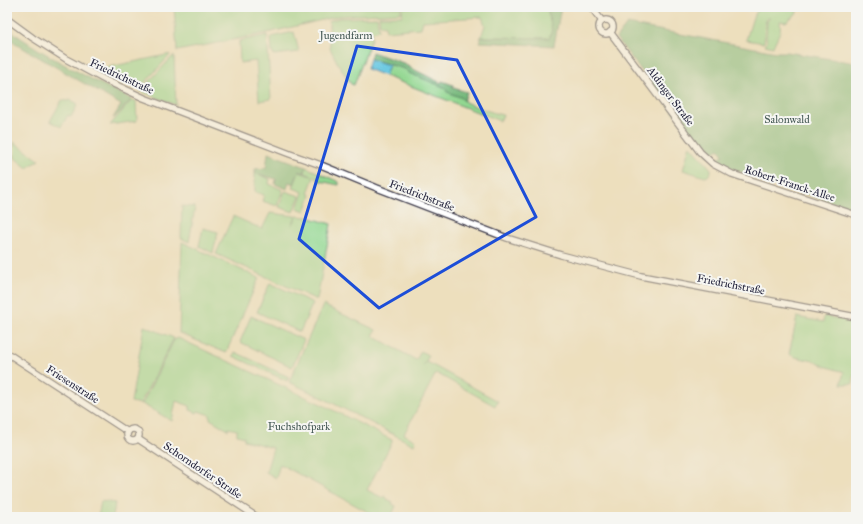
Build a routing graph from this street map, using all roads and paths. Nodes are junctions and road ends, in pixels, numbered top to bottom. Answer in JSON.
{"nodes":[{"id":1,"x":591,"y":7,"type":"edge"},
{"id":2,"x":7,"y":20,"type":"edge"},
{"id":3,"x":602,"y":21,"type":"junction"},
{"id":4,"x":610,"y":32,"type":"junction"},
{"id":5,"x":719,"y":168,"type":"joint"},
{"id":6,"x":856,"y":215,"type":"edge"},
{"id":7,"x":856,"y":317,"type":"edge"},
{"id":8,"x":7,"y":353,"type":"edge"},
{"id":9,"x":128,"y":432,"type":"junction"},
{"id":10,"x":138,"y":439,"type":"junction"},
{"id":11,"x":257,"y":517,"type":"edge"}],
"edges":[{"from":1,"to":3,"type":"main road"},
{"from":2,"to":7,"type":"main road","name":"Friedrichstraße"},
{"from":3,"to":4,"type":"main road"},
{"from":3,"to":4,"type":"main road"},
{"from":4,"to":5,"type":"main road","name":"Aldinger Straße"},
{"from":5,"to":6,"type":"main road","name":"Robert-Franck-Allee"},
{"from":8,"to":9,"type":"main road","name":"Friesenstraße"},
{"from":9,"to":10,"type":"main road","name":"Schorndorfer Straße"},
{"from":9,"to":10,"type":"main road","name":"Schorndorfer Straße"},
{"from":10,"to":11,"type":"main road","name":"Schorndorfer Straße"}]}
